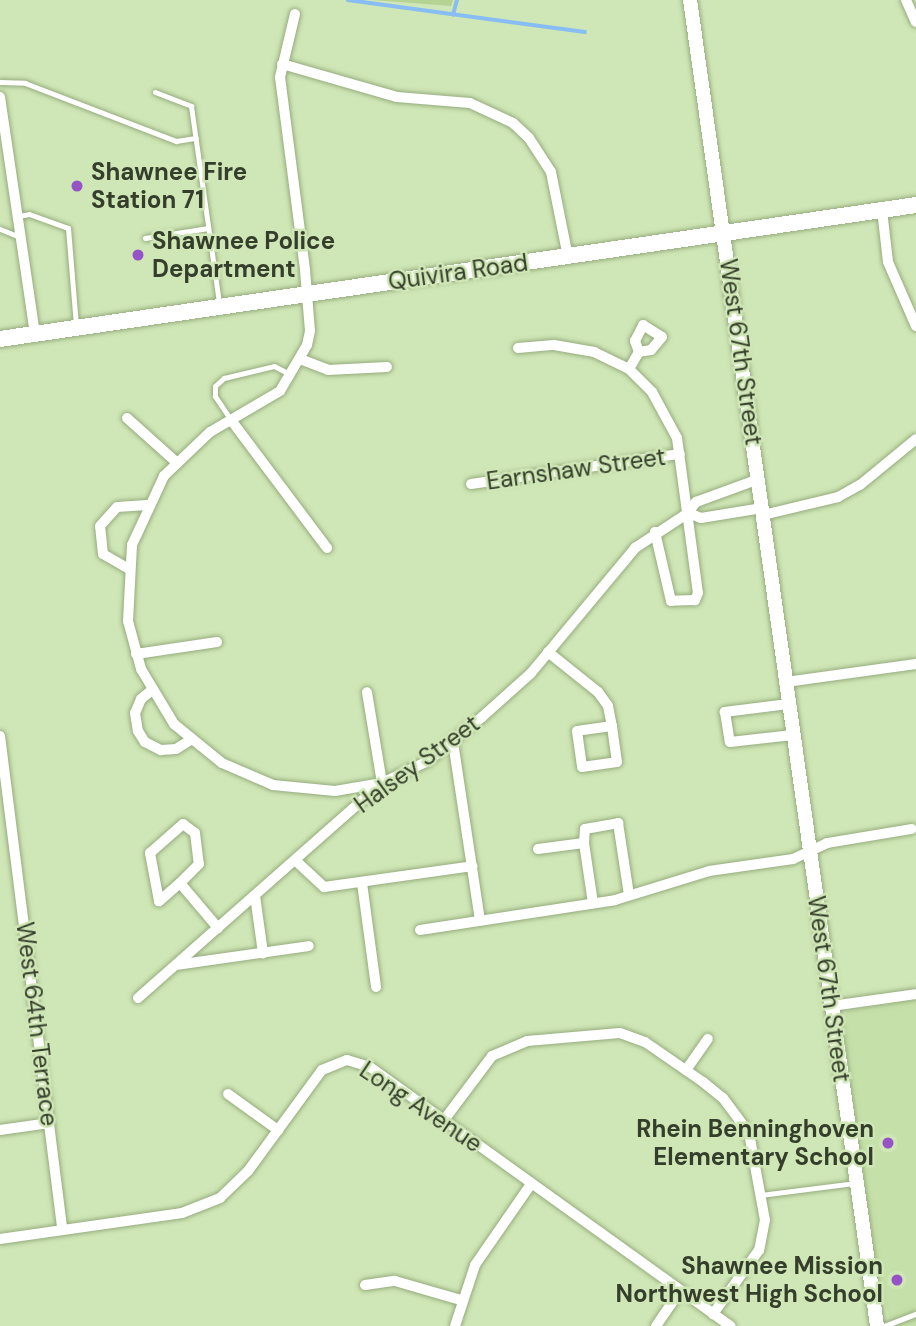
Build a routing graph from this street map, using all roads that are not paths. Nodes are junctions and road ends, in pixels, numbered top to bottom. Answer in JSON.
{"nodes":[{"id":1,"x":690,"y":0,"type":"edge"},
{"id":2,"x":905,"y":0,"type":"edge"},
{"id":3,"x":295,"y":14,"type":"dead end"},
{"id":4,"x":916,"y":22,"type":"edge"},
{"id":5,"x":282,"y":64,"type":"junction"},
{"id":6,"x":0,"y":82,"type":"edge"},
{"id":7,"x":155,"y":92,"type":"dead end"},
{"id":8,"x":0,"y":96,"type":"edge"},
{"id":9,"x":196,"y":138,"type":"junction"},
{"id":10,"x":916,"y":205,"type":"edge"},
{"id":11,"x":882,"y":210,"type":"junction"},
{"id":12,"x":18,"y":216,"type":"junction"},
{"id":13,"x":208,"y":228,"type":"junction"},
{"id":14,"x":0,"y":229,"type":"edge"},
{"id":15,"x":724,"y":234,"type":"junction"},
{"id":16,"x":21,"y":237,"type":"junction"},
{"id":17,"x":145,"y":238,"type":"dead end"},
{"id":18,"x":568,"y":257,"type":"junction"},
{"id":19,"x":308,"y":293,"type":"junction"},
{"id":20,"x":220,"y":307,"type":"junction"},
{"id":21,"x":916,"y":326,"type":"edge"},
{"id":22,"x":76,"y":328,"type":"junction"},
{"id":23,"x":35,"y":334,"type":"junction"},
{"id":24,"x":0,"y":339,"type":"edge"},
{"id":25,"x":518,"y":348,"type":"dead end"},
{"id":26,"x":639,"y":352,"type":"dead end"},
{"id":27,"x":300,"y":359,"type":"junction"},
{"id":28,"x":387,"y":367,"type":"dead end"},
{"id":29,"x":628,"y":369,"type":"junction"},
{"id":30,"x":292,"y":376,"type":"junction"},
{"id":31,"x":127,"y":418,"type":"dead end"},
{"id":32,"x":231,"y":420,"type":"junction"},
{"id":33,"x":916,"y":439,"type":"edge"},
{"id":34,"x":680,"y":454,"type":"junction"},
{"id":35,"x":176,"y":462,"type":"junction"},
{"id":36,"x":759,"y":479,"type":"junction"},
{"id":37,"x":471,"y":484,"type":"dead end"},
{"id":38,"x":147,"y":505,"type":"junction"},
{"id":39,"x":763,"y":512,"type":"junction"},
{"id":40,"x":688,"y":513,"type":"junction"},
{"id":41,"x":655,"y":532,"type":"junction"},
{"id":42,"x":327,"y":548,"type":"dead end"},
{"id":43,"x":129,"y":569,"type":"junction"},
{"id":44,"x":217,"y":642,"type":"dead end"},
{"id":45,"x":548,"y":652,"type":"junction"},
{"id":46,"x":136,"y":654,"type":"junction"},
{"id":47,"x":916,"y":664,"type":"edge"},
{"id":48,"x":786,"y":682,"type":"junction"},
{"id":49,"x":152,"y":690,"type":"junction"},
{"id":50,"x":367,"y":692,"type":"dead end"},
{"id":51,"x":788,"y":704,"type":"junction"},
{"id":52,"x":612,"y":726,"type":"junction"},
{"id":53,"x":793,"y":735,"type":"junction"},
{"id":54,"x":0,"y":736,"type":"edge"},
{"id":55,"x":192,"y":739,"type":"junction"},
{"id":56,"x":453,"y":741,"type":"junction"},
{"id":57,"x":382,"y":783,"type":"junction"},
{"id":58,"x":912,"y":829,"type":"dead end"},
{"id":59,"x":584,"y":843,"type":"junction"},
{"id":60,"x":538,"y":849,"type":"dead end"},
{"id":61,"x":809,"y":850,"type":"junction"},
{"id":62,"x":295,"y":860,"type":"junction"},
{"id":63,"x":472,"y":866,"type":"junction"},
{"id":64,"x":180,"y":883,"type":"junction"},
{"id":65,"x":362,"y":883,"type":"junction"},
{"id":66,"x":629,"y":895,"type":"junction"},
{"id":67,"x":255,"y":896,"type":"junction"},
{"id":68,"x":593,"y":903,"type":"junction"},
{"id":69,"x":480,"y":920,"type":"junction"},
{"id":70,"x":218,"y":928,"type":"junction"},
{"id":71,"x":420,"y":930,"type":"dead end"},
{"id":72,"x":309,"y":946,"type":"dead end"},
{"id":73,"x":263,"y":953,"type":"junction"},
{"id":74,"x":175,"y":965,"type":"junction"},
{"id":75,"x":376,"y":987,"type":"dead end"},
{"id":76,"x":916,"y":994,"type":"edge"},
{"id":77,"x":138,"y":998,"type":"dead end"},
{"id":78,"x":831,"y":1006,"type":"junction"},
{"id":79,"x":708,"y":1039,"type":"dead end"},
{"id":80,"x":686,"y":1070,"type":"junction"},
{"id":81,"x":228,"y":1094,"type":"dead end"},
{"id":82,"x":444,"y":1121,"type":"junction"},
{"id":83,"x":50,"y":1123,"type":"junction"},
{"id":84,"x":0,"y":1130,"type":"edge"},
{"id":85,"x":278,"y":1130,"type":"junction"},
{"id":86,"x":856,"y":1183,"type":"junction"},
{"id":87,"x":531,"y":1184,"type":"junction"},
{"id":88,"x":761,"y":1195,"type":"junction"},
{"id":89,"x":62,"y":1229,"type":"junction"},
{"id":90,"x":0,"y":1239,"type":"edge"},
{"id":91,"x":365,"y":1285,"type":"dead end"},
{"id":92,"x":680,"y":1291,"type":"junction"},
{"id":93,"x":461,"y":1300,"type":"junction"},
{"id":94,"x":713,"y":1314,"type":"junction"},
{"id":95,"x":916,"y":1314,"type":"edge"},
{"id":96,"x":455,"y":1326,"type":"edge"},
{"id":97,"x":656,"y":1326,"type":"edge"},
{"id":98,"x":731,"y":1326,"type":"edge"},
{"id":99,"x":877,"y":1326,"type":"edge"},
{"id":100,"x":884,"y":1326,"type":"edge"}],
"edges":[{"from":1,"to":15,"type":"street","name":"West 67th Street"},
{"from":2,"to":4,"type":"street"},
{"from":3,"to":5,"type":"street"},
{"from":5,"to":18,"type":"street"},
{"from":5,"to":19,"type":"street"},
{"from":6,"to":9,"type":"lane"},
{"from":7,"to":9,"type":"lane"},
{"from":8,"to":12,"type":"street"},
{"from":9,"to":13,"type":"lane"},
{"from":10,"to":11,"type":"main road","name":"Quivira Road"},
{"from":11,"to":15,"type":"main road","name":"Quivira Road"},
{"from":11,"to":21,"type":"street"},
{"from":12,"to":16,"type":"street"},
{"from":12,"to":22,"type":"lane"},
{"from":13,"to":17,"type":"lane"},
{"from":13,"to":20,"type":"lane"},
{"from":14,"to":16,"type":"lane"},
{"from":15,"to":18,"type":"main road","name":"Quivira Road"},
{"from":15,"to":36,"type":"street","name":"West 67th Street"},
{"from":16,"to":23,"type":"street"},
{"from":18,"to":19,"type":"main road","name":"Quivira Road"},
{"from":19,"to":20,"type":"main road","name":"Quivira Road"},
{"from":19,"to":27,"type":"street"},
{"from":20,"to":22,"type":"main road","name":"Quivira Road"},
{"from":22,"to":23,"type":"main road","name":"Quivira Road"},
{"from":23,"to":24,"type":"main road","name":"Quivira Road"},
{"from":25,"to":29,"type":"street"},
{"from":26,"to":29,"type":"street"},
{"from":27,"to":28,"type":"street"},
{"from":27,"to":30,"type":"street"},
{"from":29,"to":34,"type":"street"},
{"from":30,"to":32,"type":"street"},
{"from":30,"to":32,"type":"lane"},
{"from":31,"to":35,"type":"street"},
{"from":32,"to":35,"type":"street"},
{"from":32,"to":42,"type":"street"},
{"from":33,"to":39,"type":"street"},
{"from":34,"to":37,"type":"street","name":"Earnshaw Street"},
{"from":34,"to":40,"type":"street"},
{"from":35,"to":38,"type":"street"},
{"from":36,"to":39,"type":"street","name":"West 67th Street"},
{"from":36,"to":40,"type":"street","name":"Halsey Street"},
{"from":38,"to":43,"type":"street"},
{"from":38,"to":43,"type":"street"},
{"from":39,"to":40,"type":"street"},
{"from":39,"to":48,"type":"street","name":"West 67th Street"},
{"from":40,"to":41,"type":"street","name":"Halsey Street"},
{"from":40,"to":41,"type":"street"},
{"from":41,"to":45,"type":"street","name":"Halsey Street"},
{"from":43,"to":46,"type":"street"},
{"from":44,"to":46,"type":"street"},
{"from":45,"to":52,"type":"street"},
{"from":45,"to":56,"type":"street","name":"Halsey Street"},
{"from":46,"to":49,"type":"street"},
{"from":47,"to":48,"type":"street"},
{"from":48,"to":51,"type":"street","name":"West 67th Street"},
{"from":49,"to":55,"type":"street"},
{"from":49,"to":55,"type":"street"},
{"from":50,"to":57,"type":"street"},
{"from":51,"to":53,"type":"street","name":"West 67th Street"},
{"from":51,"to":53,"type":"street"},
{"from":52,"to":52,"type":"street"},
{"from":53,"to":61,"type":"street","name":"West 67th Street"},
{"from":54,"to":83,"type":"street","name":"West 64th Terrace"},
{"from":55,"to":57,"type":"street"},
{"from":56,"to":57,"type":"street","name":"Halsey Street"},
{"from":56,"to":63,"type":"street"},
{"from":57,"to":62,"type":"street","name":"Halsey Street"},
{"from":58,"to":61,"type":"street"},
{"from":59,"to":60,"type":"street"},
{"from":59,"to":66,"type":"street"},
{"from":59,"to":68,"type":"street"},
{"from":61,"to":66,"type":"street"},
{"from":61,"to":78,"type":"street","name":"West 67th Street"},
{"from":62,"to":65,"type":"street"},
{"from":62,"to":67,"type":"street","name":"Halsey Street"},
{"from":63,"to":65,"type":"street"},
{"from":63,"to":69,"type":"street"},
{"from":64,"to":64,"type":"street"},
{"from":64,"to":70,"type":"street"},
{"from":65,"to":75,"type":"street"},
{"from":66,"to":68,"type":"street"},
{"from":67,"to":70,"type":"street","name":"Halsey Street"},
{"from":67,"to":73,"type":"street"},
{"from":68,"to":69,"type":"street"},
{"from":69,"to":71,"type":"street"},
{"from":70,"to":74,"type":"street","name":"Halsey Street"},
{"from":72,"to":73,"type":"street"},
{"from":73,"to":74,"type":"street"},
{"from":74,"to":77,"type":"street","name":"Halsey Street"},
{"from":76,"to":78,"type":"street"},
{"from":78,"to":86,"type":"street","name":"West 67th Street"},
{"from":79,"to":80,"type":"street"},
{"from":80,"to":82,"type":"street"},
{"from":80,"to":88,"type":"street"},
{"from":81,"to":85,"type":"street"},
{"from":82,"to":85,"type":"street","name":"Long Avenue"},
{"from":82,"to":87,"type":"street","name":"Long Avenue"},
{"from":83,"to":84,"type":"street"},
{"from":83,"to":89,"type":"street","name":"West 64th Terrace"},
{"from":85,"to":89,"type":"street","name":"Long Avenue"},
{"from":86,"to":88,"type":"lane"},
{"from":86,"to":99,"type":"street","name":"West 67th Street"},
{"from":87,"to":92,"type":"street","name":"Long Avenue"},
{"from":87,"to":93,"type":"street"},
{"from":88,"to":94,"type":"street"},
{"from":89,"to":90,"type":"street","name":"Long Avenue"},
{"from":91,"to":93,"type":"street"},
{"from":92,"to":94,"type":"street","name":"Long Avenue"},
{"from":92,"to":97,"type":"street"},
{"from":93,"to":96,"type":"street"},
{"from":94,"to":98,"type":"street","name":"Long Avenue"},
{"from":95,"to":100,"type":"lane"}]}
